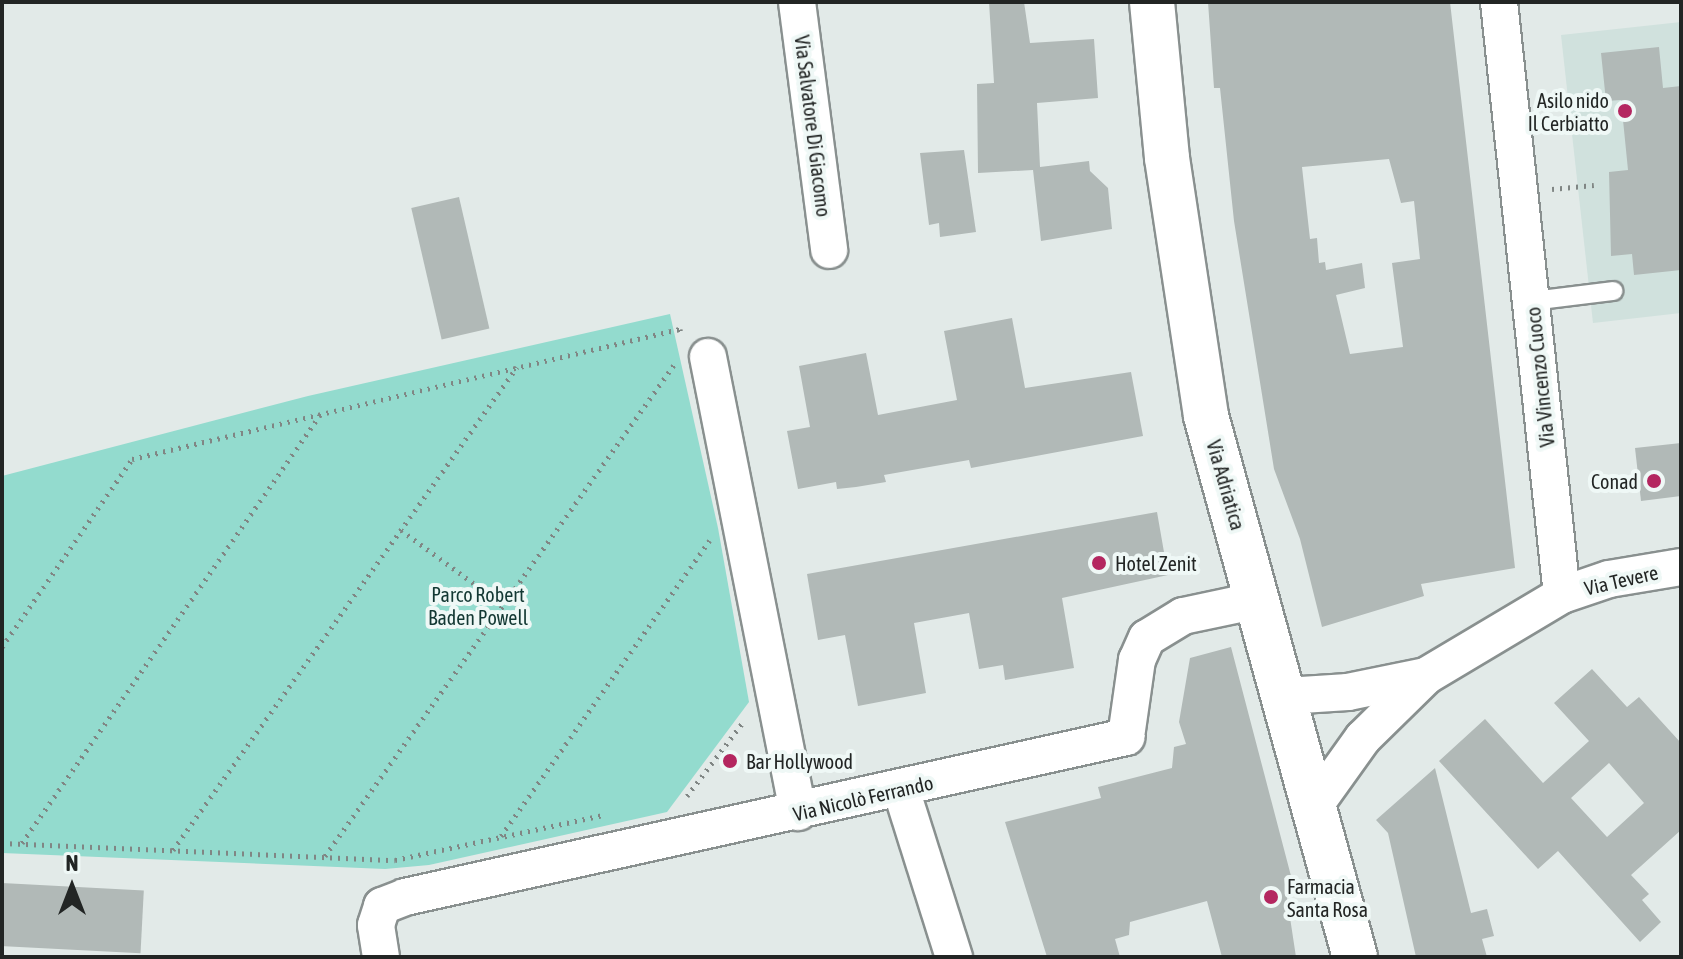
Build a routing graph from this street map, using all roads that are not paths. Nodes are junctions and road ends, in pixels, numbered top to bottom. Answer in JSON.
{"nodes":[{"id":1,"x":797,"y":2,"type":"edge"},
{"id":2,"x":1152,"y":2,"type":"edge"},
{"id":3,"x":1499,"y":2,"type":"edge"},
{"id":4,"x":829,"y":250,"type":"dead end"},
{"id":5,"x":1613,"y":291,"type":"dead end"},
{"id":6,"x":1532,"y":301,"type":"junction"},
{"id":7,"x":693,"y":358,"type":"road end"},
{"id":8,"x":1681,"y":567,"type":"edge"},
{"id":9,"x":1562,"y":595,"type":"junction"},
{"id":10,"x":1259,"y":600,"type":"junction"},
{"id":11,"x":1426,"y":676,"type":"junction"},
{"id":12,"x":1286,"y":696,"type":"junction"},
{"id":13,"x":901,"y":789,"type":"junction"},
{"id":14,"x":1315,"y":805,"type":"junction"},
{"id":15,"x":798,"y":812,"type":"junction"},
{"id":16,"x":381,"y":957,"type":"edge"},
{"id":17,"x":954,"y":957,"type":"edge"},
{"id":18,"x":1355,"y":957,"type":"edge"}],
"edges":[{"from":1,"to":4,"type":"street","name":"Via Salvatore Di Giacomo"},
{"from":2,"to":10,"type":"street","name":"Via Adriatica"},
{"from":3,"to":6,"type":"street","name":"Via Vincenzo Cuoco"},
{"from":5,"to":6,"type":"lane"},
{"from":6,"to":9,"type":"street","name":"Via Vincenzo Cuoco"},
{"from":7,"to":15,"type":"street"},
{"from":8,"to":9,"type":"street","name":"Via Tevere"},
{"from":9,"to":11,"type":"street"},
{"from":10,"to":12,"type":"street","name":"Via Adriatica"},
{"from":10,"to":13,"type":"street","name":"Via Nicolò Ferrando"},
{"from":11,"to":12,"type":"street"},
{"from":11,"to":14,"type":"street"},
{"from":12,"to":14,"type":"street","name":"Via Adriatica"},
{"from":13,"to":15,"type":"street","name":"Via Nicolò Ferrando"},
{"from":13,"to":17,"type":"street"},
{"from":14,"to":18,"type":"street","name":"Via Adriatica"},
{"from":15,"to":16,"type":"street","name":"Via Nicolò Ferrando"}]}
